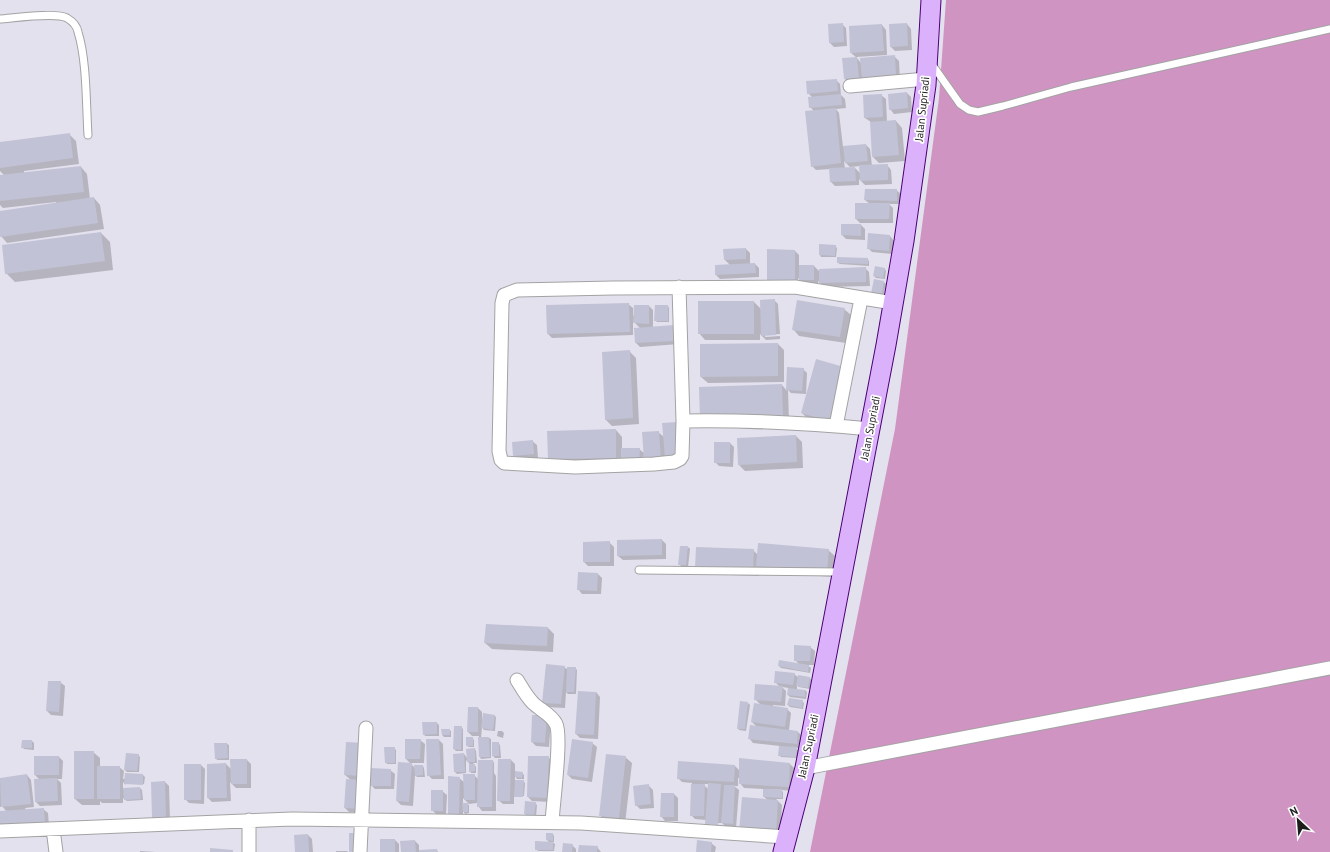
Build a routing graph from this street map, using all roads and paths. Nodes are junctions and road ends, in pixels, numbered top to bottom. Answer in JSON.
{"nodes":[{"id":1,"x":931,"y":0,"type":"edge"},
{"id":2,"x":0,"y":19,"type":"edge"},
{"id":3,"x":1330,"y":29,"type":"edge"},
{"id":4,"x":928,"y":58,"type":"junction"},
{"id":5,"x":926,"y":79,"type":"junction"},
{"id":6,"x":850,"y":86,"type":"dead end"},
{"id":7,"x":88,"y":135,"type":"dead end"},
{"id":8,"x":679,"y":287,"type":"junction"},
{"id":9,"x":861,"y":299,"type":"junction"},
{"id":10,"x":893,"y":303,"type":"junction"},
{"id":11,"x":683,"y":421,"type":"junction"},
{"id":12,"x":836,"y":426,"type":"junction"},
{"id":13,"x":870,"y":429,"type":"junction"},
{"id":14,"x":639,"y":570,"type":"dead end"},
{"id":15,"x":842,"y":572,"type":"junction"},
{"id":16,"x":1330,"y":668,"type":"edge"},
{"id":17,"x":517,"y":680,"type":"dead end"},
{"id":18,"x":366,"y":728,"type":"dead end"},
{"id":19,"x":805,"y":768,"type":"junction"},
{"id":20,"x":250,"y":820,"type":"junction"},
{"id":21,"x":362,"y":820,"type":"junction"},
{"id":22,"x":552,"y":822,"type":"junction"},
{"id":23,"x":53,"y":829,"type":"junction"},
{"id":24,"x":0,"y":830,"type":"edge"},
{"id":25,"x":784,"y":845,"type":"edge"},
{"id":26,"x":56,"y":852,"type":"edge"},
{"id":27,"x":249,"y":852,"type":"edge"},
{"id":28,"x":360,"y":852,"type":"edge"}],
"edges":[{"from":1,"to":4,"type":"main road","name":"Jalan Supriadi"},
{"from":2,"to":7,"type":"lane"},
{"from":3,"to":4,"type":"lane"},
{"from":4,"to":5,"type":"main road","name":"Jalan Supriadi"},
{"from":5,"to":6,"type":"street"},
{"from":5,"to":10,"type":"main road","name":"Jalan Supriadi"},
{"from":8,"to":9,"type":"street"},
{"from":8,"to":11,"type":"street"},
{"from":8,"to":11,"type":"street"},
{"from":9,"to":10,"type":"street"},
{"from":9,"to":12,"type":"street"},
{"from":10,"to":13,"type":"main road","name":"Jalan Supriadi"},
{"from":11,"to":12,"type":"street"},
{"from":12,"to":13,"type":"street"},
{"from":13,"to":15,"type":"main road","name":"Jalan Supriadi"},
{"from":14,"to":15,"type":"lane"},
{"from":15,"to":19,"type":"main road","name":"Jalan Supriadi"},
{"from":16,"to":19,"type":"street"},
{"from":17,"to":22,"type":"street"},
{"from":18,"to":21,"type":"street"},
{"from":19,"to":25,"type":"main road","name":"Jalan Supriadi"},
{"from":20,"to":21,"type":"street"},
{"from":20,"to":23,"type":"street"},
{"from":20,"to":27,"type":"street"},
{"from":21,"to":22,"type":"street"},
{"from":21,"to":28,"type":"street"},
{"from":22,"to":25,"type":"street"},
{"from":23,"to":24,"type":"street"},
{"from":23,"to":26,"type":"street"}]}
